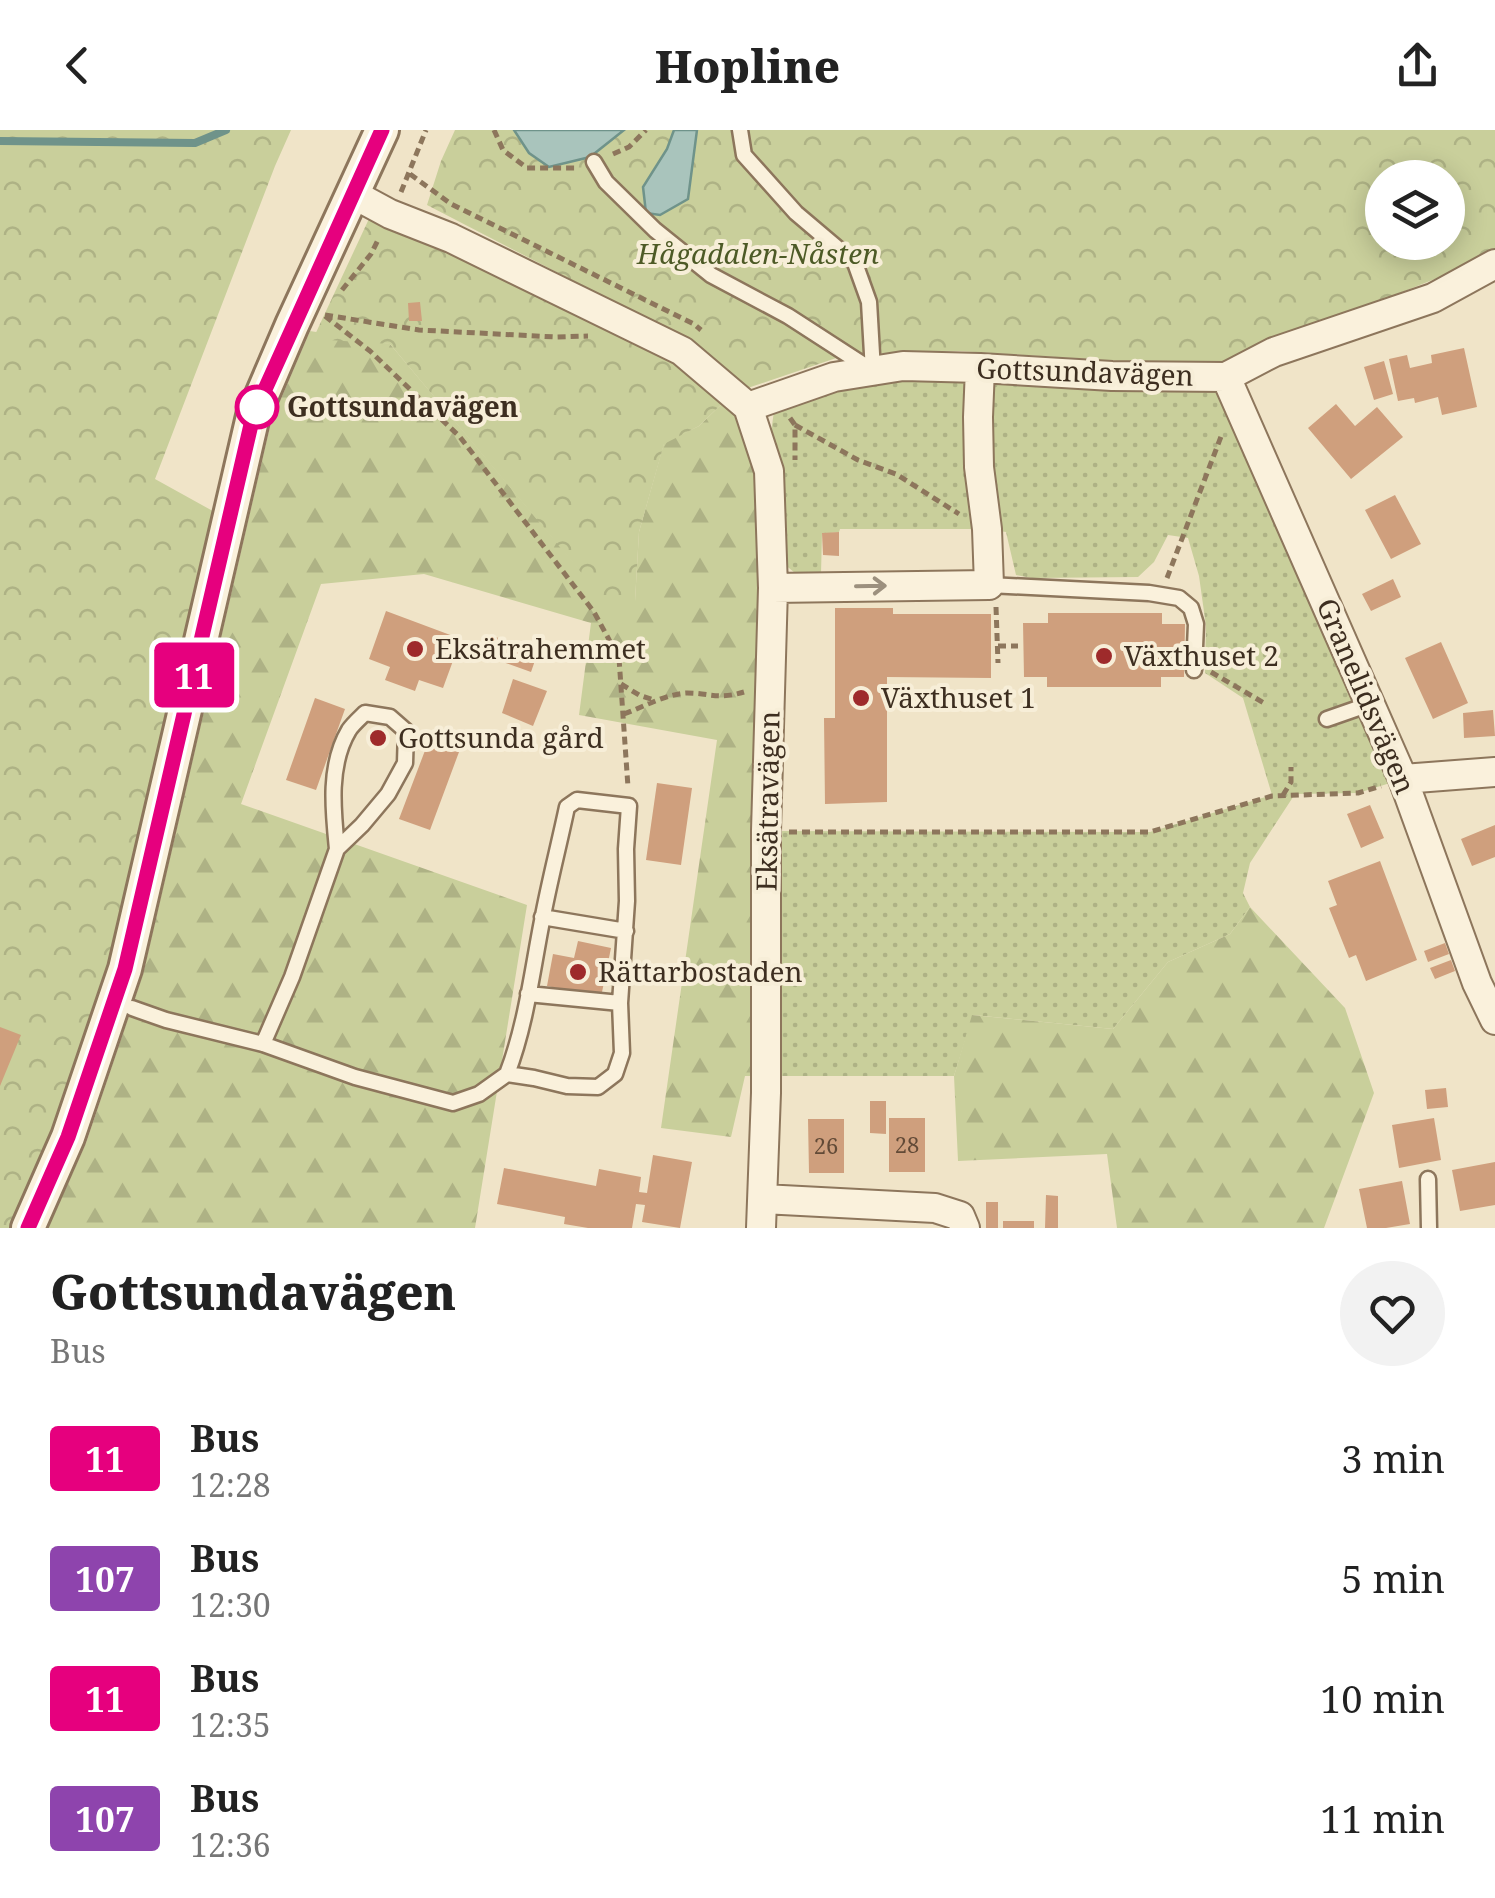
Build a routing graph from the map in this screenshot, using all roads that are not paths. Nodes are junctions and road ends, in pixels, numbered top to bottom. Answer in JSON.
{"nodes":[{"id":1,"x":382,"y":130,"type":"edge"},
{"id":2,"x":740,"y":130,"type":"edge"},
{"id":3,"x":594,"y":162,"type":"road end"},
{"id":4,"x":354,"y":194,"type":"junction"},
{"id":5,"x":1495,"y":264,"type":"edge"},
{"id":6,"x":980,"y":368,"type":"junction"},
{"id":7,"x":873,"y":371,"type":"junction"},
{"id":8,"x":1226,"y":376,"type":"junction"},
{"id":9,"x":748,"y":406,"type":"junction"},
{"id":10,"x":988,"y":585,"type":"junction"},
{"id":11,"x":773,"y":588,"type":"junction"},
{"id":12,"x":1194,"y":667,"type":"road end"},
{"id":13,"x":1370,"y":704,"type":"junction"},
{"id":14,"x":1327,"y":719,"type":"dead end"},
{"id":15,"x":1495,"y":772,"type":"edge"},
{"id":16,"x":1403,"y":779,"type":"junction"},
{"id":17,"x":337,"y":848,"type":"junction"},
{"id":18,"x":542,"y":917,"type":"junction"},
{"id":19,"x":626,"y":932,"type":"junction"},
{"id":20,"x":528,"y":994,"type":"junction"},
{"id":21,"x":620,"y":1003,"type":"junction"},
{"id":22,"x":132,"y":1008,"type":"dead end"},
{"id":23,"x":1495,"y":1020,"type":"edge"},
{"id":24,"x":263,"y":1044,"type":"junction"},
{"id":25,"x":506,"y":1074,"type":"junction"},
{"id":26,"x":1428,"y":1179,"type":"dead end"},
{"id":27,"x":763,"y":1199,"type":"junction"},
{"id":28,"x":28,"y":1228,"type":"edge"},
{"id":29,"x":760,"y":1228,"type":"edge"},
{"id":30,"x":964,"y":1228,"type":"edge"},
{"id":31,"x":1430,"y":1228,"type":"edge"}],
"edges":[{"from":1,"to":4,"type":"street"},
{"from":2,"to":7,"type":"lane"},
{"from":3,"to":7,"type":"lane"},
{"from":4,"to":9,"type":"street"},
{"from":4,"to":28,"type":"street"},
{"from":5,"to":8,"type":"street","name":"Gottsundavägen"},
{"from":6,"to":7,"type":"street","name":"Gottsundavägen"},
{"from":6,"to":8,"type":"street","name":"Gottsundavägen"},
{"from":6,"to":10,"type":"street"},
{"from":7,"to":9,"type":"street","name":"Gottsundavägen"},
{"from":8,"to":13,"type":"street","name":"Granelidsvägen"},
{"from":9,"to":11,"type":"street","name":"Eksätravägen"},
{"from":11,"to":10,"type":"street","one_way":true},
{"from":10,"to":12,"type":"lane"},
{"from":11,"to":27,"type":"street","name":"Eksätravägen"},
{"from":13,"to":14,"type":"lane"},
{"from":13,"to":16,"type":"street","name":"Granelidsvägen"},
{"from":15,"to":16,"type":"street"},
{"from":16,"to":23,"type":"street","name":"Granelidsvägen"},
{"from":17,"to":17,"type":"lane"},
{"from":17,"to":24,"type":"lane"},
{"from":18,"to":19,"type":"lane"},
{"from":18,"to":19,"type":"lane"},
{"from":18,"to":20,"type":"lane"},
{"from":19,"to":21,"type":"lane"},
{"from":20,"to":21,"type":"lane"},
{"from":20,"to":25,"type":"lane"},
{"from":21,"to":25,"type":"lane"},
{"from":22,"to":24,"type":"lane"},
{"from":24,"to":25,"type":"lane"},
{"from":26,"to":31,"type":"lane"},
{"from":27,"to":29,"type":"street","name":"Eksätravägen"},
{"from":27,"to":30,"type":"street"}]}
